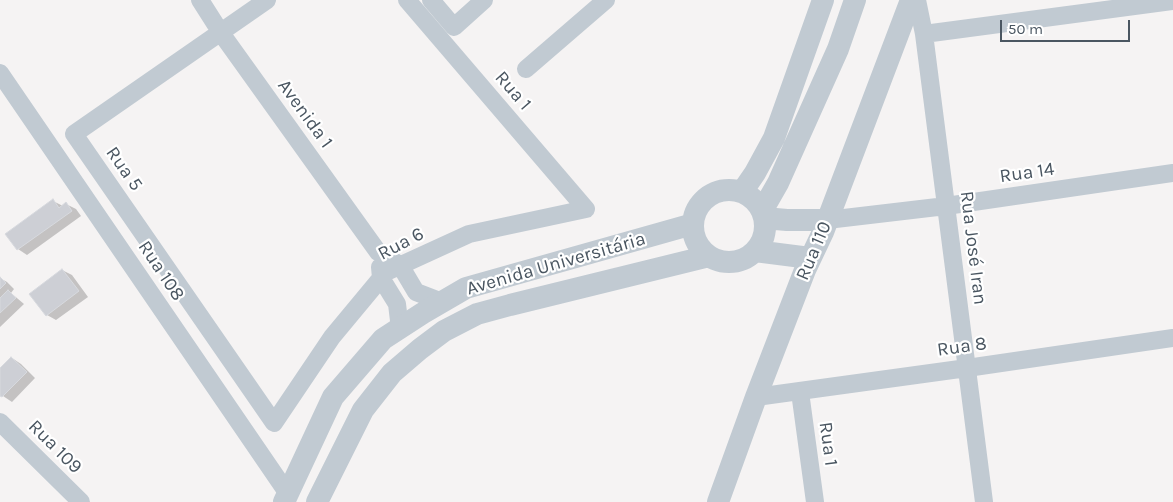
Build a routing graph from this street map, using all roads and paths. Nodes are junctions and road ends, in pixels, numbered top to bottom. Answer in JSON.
{"nodes":[{"id":1,"x":200,"y":0,"type":"edge"},
{"id":2,"x":267,"y":0,"type":"edge"},
{"id":3,"x":407,"y":0,"type":"edge"},
{"id":4,"x":431,"y":0,"type":"edge"},
{"id":5,"x":484,"y":0,"type":"edge"},
{"id":6,"x":606,"y":0,"type":"edge"},
{"id":7,"x":823,"y":0,"type":"edge"},
{"id":8,"x":855,"y":0,"type":"edge"},
{"id":9,"x":910,"y":0,"type":"edge"},
{"id":10,"x":917,"y":0,"type":"edge"},
{"id":11,"x":1173,"y":2,"type":"edge"},
{"id":12,"x":221,"y":33,"type":"junction"},
{"id":13,"x":924,"y":34,"type":"junction"},
{"id":14,"x":808,"y":42,"type":"junction"},
{"id":15,"x":838,"y":49,"type":"junction"},
{"id":16,"x":526,"y":69,"type":"dead end"},
{"id":17,"x":0,"y":73,"type":"edge"},
{"id":18,"x":1173,"y":173,"type":"edge"},
{"id":19,"x":742,"y":192,"type":"junction"},
{"id":20,"x":946,"y":206,"type":"junction"},
{"id":21,"x":586,"y":209,"type":"joint"},
{"id":22,"x":763,"y":214,"type":"junction"},
{"id":23,"x":827,"y":220,"type":"junction"},
{"id":24,"x":694,"y":224,"type":"junction"},
{"id":25,"x":755,"y":251,"type":"junction"},
{"id":26,"x":378,"y":252,"type":"junction"},
{"id":27,"x":709,"y":256,"type":"junction"},
{"id":28,"x":810,"y":258,"type":"junction"},
{"id":29,"x":400,"y":265,"type":"junction"},
{"id":30,"x":382,"y":278,"type":"junction"},
{"id":31,"x":442,"y":302,"type":"junction"},
{"id":32,"x":400,"y":329,"type":"junction"},
{"id":33,"x":1173,"y":338,"type":"edge"},
{"id":34,"x":967,"y":368,"type":"junction"},
{"id":35,"x":800,"y":392,"type":"junction"},
{"id":36,"x":756,"y":396,"type":"junction"},
{"id":37,"x":0,"y":422,"type":"edge"},
{"id":38,"x":274,"y":423,"type":"joint"},
{"id":39,"x":286,"y":498,"type":"edge"},
{"id":40,"x":81,"y":502,"type":"edge"},
{"id":41,"x":317,"y":502,"type":"edge"},
{"id":42,"x":718,"y":502,"type":"edge"},
{"id":43,"x":815,"y":502,"type":"edge"},
{"id":44,"x":984,"y":502,"type":"edge"}],
"edges":[{"from":1,"to":12,"type":"street","name":"Avenida 1"},
{"from":2,"to":12,"type":"street","name":"Rua 5"},
{"from":3,"to":21,"type":"street","name":"Rua 1"},
{"from":4,"to":5,"type":"street"},
{"from":6,"to":16,"type":"street"},
{"from":7,"to":14,"type":"street"},
{"from":8,"to":15,"type":"street"},
{"from":9,"to":23,"type":"street","name":"Rua 110"},
{"from":10,"to":13,"type":"street","name":"Rua José Iran"},
{"from":11,"to":13,"type":"street"},
{"from":12,"to":26,"type":"street","name":"Avenida 1"},
{"from":12,"to":38,"type":"street","name":"Rua 5"},
{"from":13,"to":20,"type":"street","name":"Rua José Iran"},
{"from":14,"to":15,"type":"street"},
{"from":14,"to":19,"type":"street"},
{"from":15,"to":22,"type":"street"},
{"from":17,"to":39,"type":"street","name":"Rua 108"},
{"from":18,"to":20,"type":"street","name":"Rua 14"},
{"from":19,"to":22,"type":"street"},
{"from":19,"to":24,"type":"street"},
{"from":20,"to":23,"type":"street","name":"Rua 14"},
{"from":20,"to":34,"type":"street","name":"Rua José Iran"},
{"from":21,"to":29,"type":"street","name":"Rua 6"},
{"from":22,"to":23,"type":"street"},
{"from":22,"to":25,"type":"street"},
{"from":23,"to":28,"type":"street","name":"Rua 110"},
{"from":24,"to":27,"type":"street"},
{"from":24,"to":31,"type":"street","name":"Avenida Universitária"},
{"from":25,"to":27,"type":"street","name":"Avenida Universitária"},
{"from":25,"to":28,"type":"street"},
{"from":26,"to":29,"type":"street","name":"Avenida 1"},
{"from":26,"to":30,"type":"street","name":"Avenida 1"},
{"from":27,"to":41,"type":"street","name":"Avenida Universitária"},
{"from":28,"to":36,"type":"street","name":"Rua 110"},
{"from":29,"to":30,"type":"street","name":"Rua 6"},
{"from":29,"to":31,"type":"street"},
{"from":30,"to":32,"type":"street"},
{"from":30,"to":38,"type":"street","name":"Rua 6"},
{"from":31,"to":32,"type":"street","name":"Avenida Universitária"},
{"from":32,"to":39,"type":"street","name":"Avenida Universitária"},
{"from":33,"to":34,"type":"street","name":"Rua 8"},
{"from":34,"to":35,"type":"street","name":"Rua 8"},
{"from":34,"to":44,"type":"street","name":"Rua José Iran"},
{"from":35,"to":36,"type":"street","name":"Rua 8"},
{"from":35,"to":43,"type":"street","name":"Rua 1"},
{"from":36,"to":42,"type":"street","name":"Rua 110"},
{"from":37,"to":40,"type":"street","name":"Rua 109"}]}
